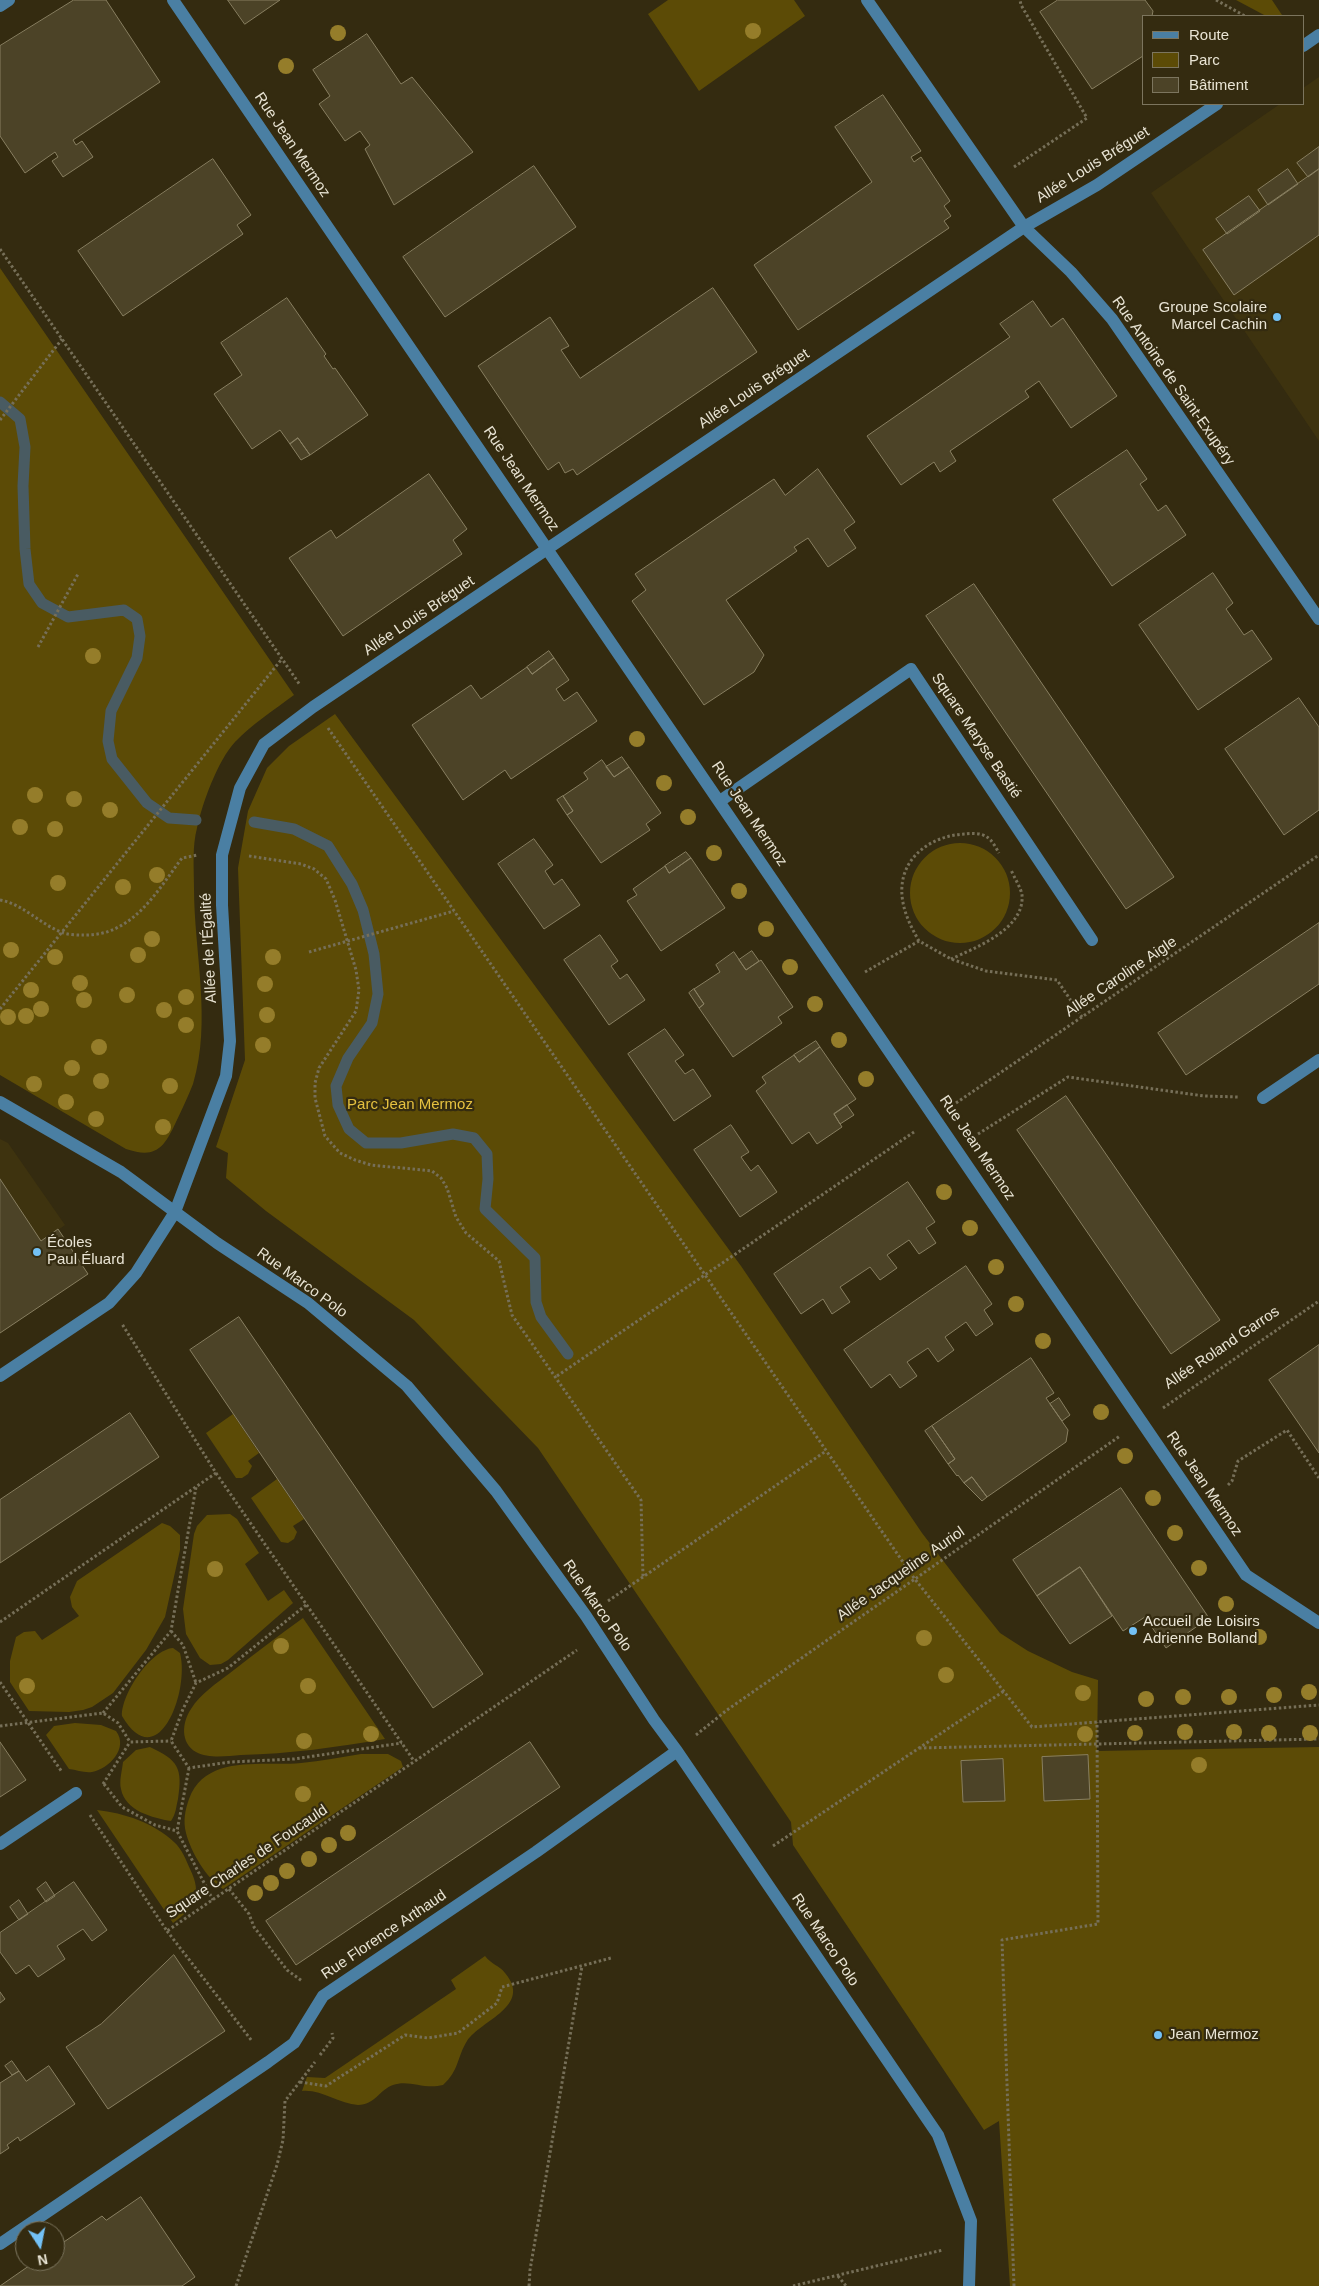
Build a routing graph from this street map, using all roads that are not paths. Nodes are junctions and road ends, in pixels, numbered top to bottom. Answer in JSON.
{"nodes":[{"id":1,"x":9,"y":0,"type":"edge"},
{"id":2,"x":173,"y":0,"type":"edge"},
{"id":3,"x":868,"y":0,"type":"edge"},
{"id":4,"x":0,"y":6,"type":"edge"},
{"id":5,"x":1319,"y":35,"type":"edge"},
{"id":6,"x":1304,"y":45,"type":"edge"},
{"id":7,"x":1216,"y":105,"type":"edge"},
{"id":8,"x":1024,"y":227,"type":"junction"},
{"id":9,"x":548,"y":548,"type":"junction"},
{"id":10,"x":1319,"y":619,"type":"edge"},
{"id":11,"x":313,"y":707,"type":"joint"},
{"id":12,"x":720,"y":801,"type":"junction"},
{"id":13,"x":1092,"y":940,"type":"dead end"},
{"id":14,"x":1319,"y":1060,"type":"edge"},
{"id":15,"x":1263,"y":1098,"type":"road end"},
{"id":16,"x":0,"y":1102,"type":"edge"},
{"id":17,"x":175,"y":1212,"type":"junction"},
{"id":18,"x":0,"y":1376,"type":"edge"},
{"id":19,"x":1319,"y":1623,"type":"edge"},
{"id":20,"x":677,"y":1751,"type":"junction"},
{"id":21,"x":76,"y":1793,"type":"road end"},
{"id":22,"x":0,"y":1844,"type":"edge"},
{"id":23,"x":0,"y":2244,"type":"edge"},
{"id":24,"x":969,"y":2286,"type":"edge"}],
"edges":[{"from":1,"to":4,"type":"street"},
{"from":2,"to":9,"type":"street","name":"Rue Jean Mermoz"},
{"from":3,"to":8,"type":"street","name":"Rue Antoine de Saint-Exupéry"},
{"from":5,"to":6,"type":"street"},
{"from":7,"to":8,"type":"street","name":"Allée Louis Bréguet"},
{"from":8,"to":9,"type":"street","name":"Allée Louis Bréguet"},
{"from":8,"to":10,"type":"street","name":"Rue Antoine de Saint-Exupéry"},
{"from":9,"to":11,"type":"street","name":"Allée Louis Bréguet"},
{"from":9,"to":12,"type":"street","name":"Rue Jean Mermoz"},
{"from":11,"to":17,"type":"street","name":"Allée de l'Égalité"},
{"from":12,"to":13,"type":"street","name":"Square Maryse Bastié"},
{"from":12,"to":19,"type":"street","name":"Rue Jean Mermoz"},
{"from":14,"to":15,"type":"street"},
{"from":16,"to":17,"type":"street","name":"Rue Marco Polo"},
{"from":17,"to":18,"type":"street","name":"Allée de l'Égalité"},
{"from":17,"to":20,"type":"street","name":"Rue Marco Polo"},
{"from":20,"to":23,"type":"street","name":"Rue Florence Arthaud"},
{"from":20,"to":24,"type":"street","name":"Rue Marco Polo"},
{"from":21,"to":22,"type":"street"}]}
